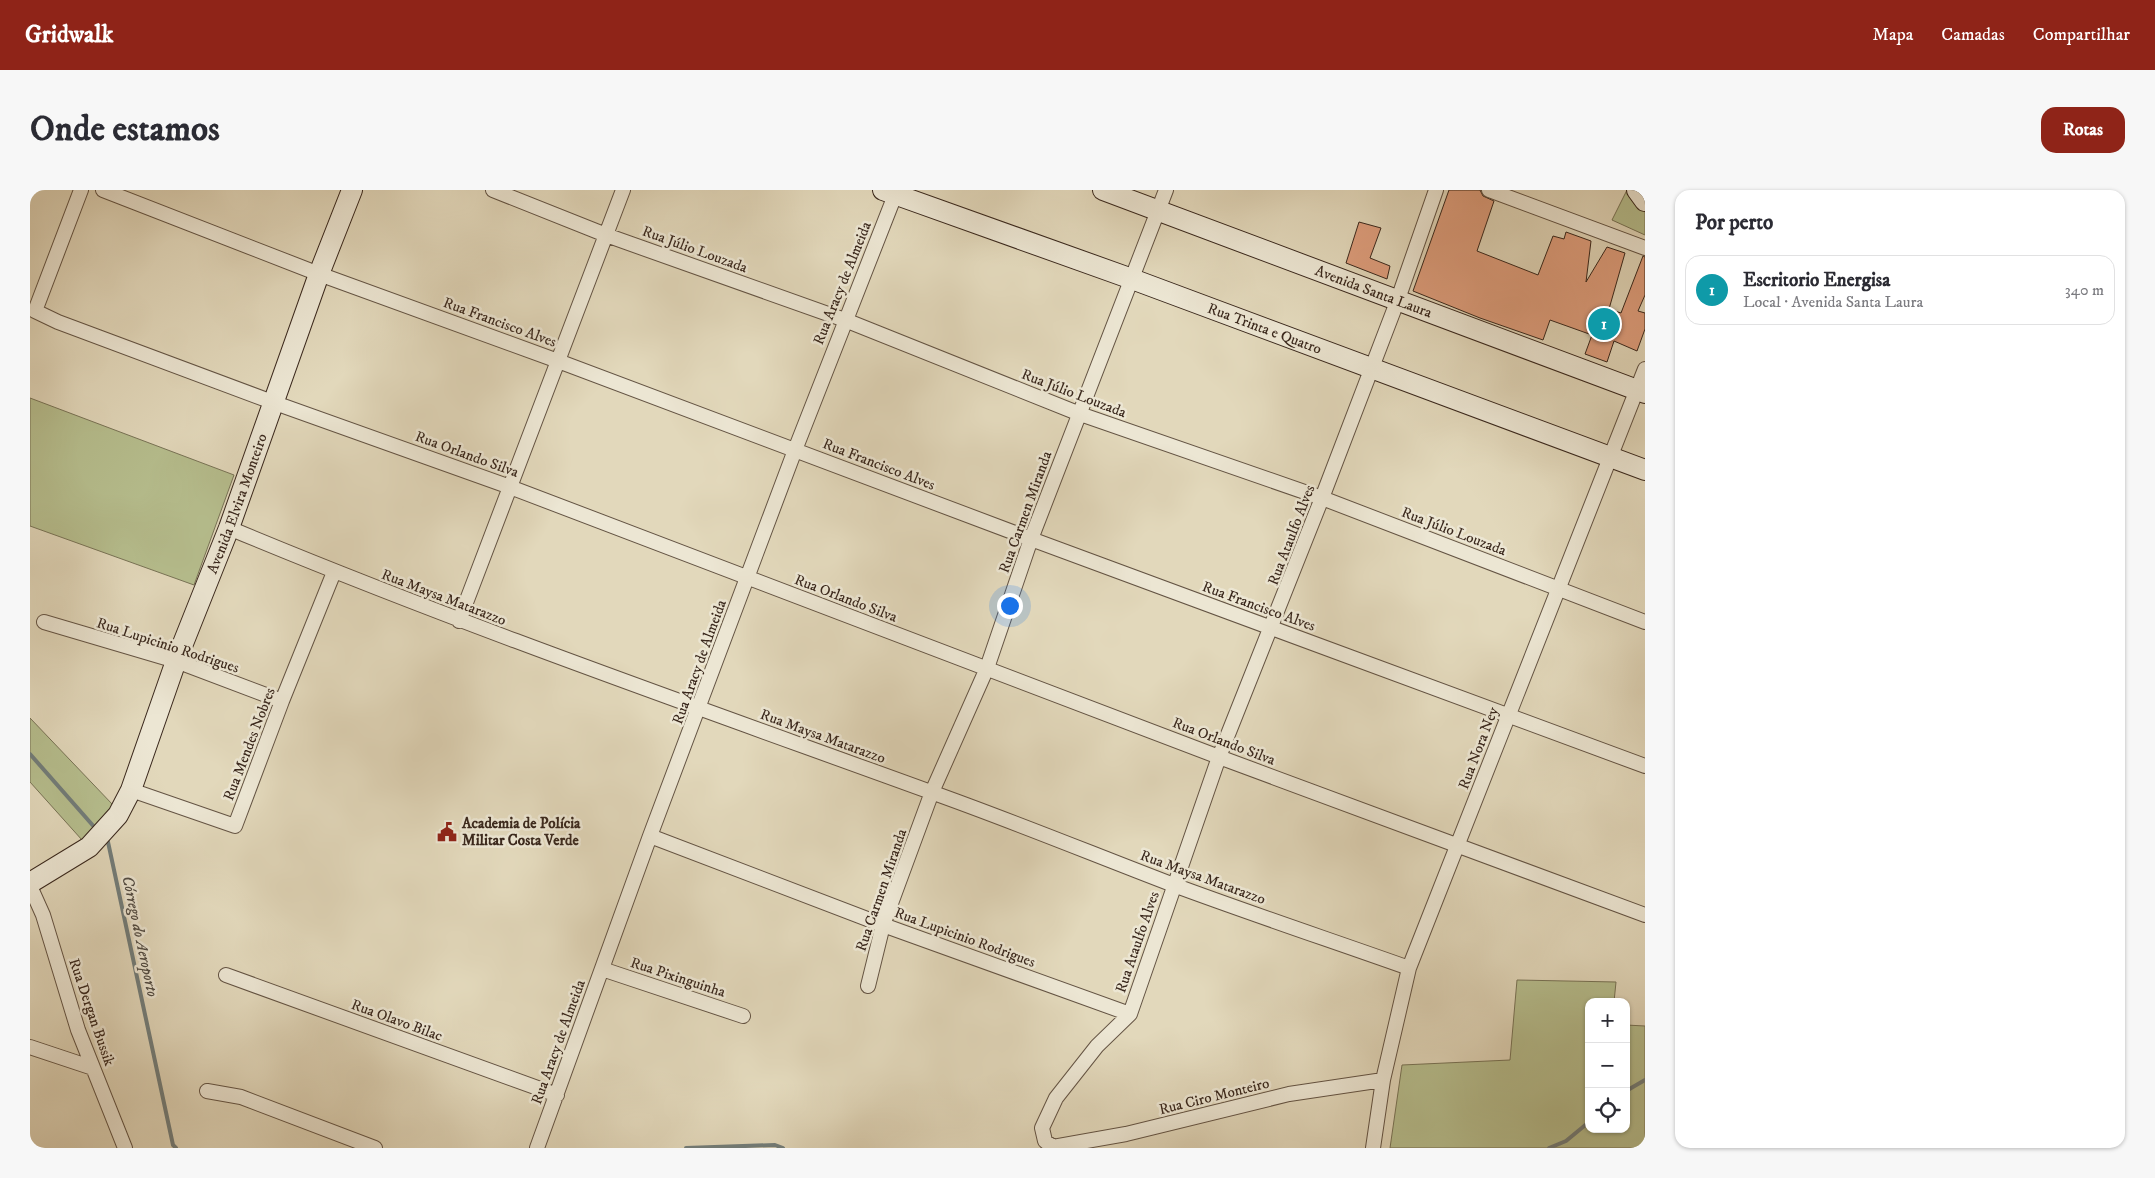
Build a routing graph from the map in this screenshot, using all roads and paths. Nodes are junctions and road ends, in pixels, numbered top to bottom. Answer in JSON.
{"nodes":[{"id":1,"x":80,"y":190,"type":"edge"},
{"id":2,"x":104,"y":190,"type":"edge"},
{"id":3,"x":352,"y":190,"type":"edge"},
{"id":4,"x":493,"y":190,"type":"edge"},
{"id":5,"x":623,"y":190,"type":"edge"},
{"id":6,"x":1103,"y":190,"type":"edge"},
{"id":7,"x":1166,"y":190,"type":"edge"},
{"id":8,"x":1436,"y":190,"type":"edge"},
{"id":9,"x":1489,"y":190,"type":"edge"},
{"id":10,"x":1636,"y":190,"type":"edge"},
{"id":11,"x":892,"y":192,"type":"edge"},
{"id":12,"x":1645,"y":201,"type":"edge"},
{"id":13,"x":1158,"y":212,"type":"junction"},
{"id":14,"x":606,"y":235,"type":"junction"},
{"id":15,"x":1645,"y":248,"type":"edge"},
{"id":16,"x":319,"y":274,"type":"junction"},
{"id":17,"x":1132,"y":279,"type":"junction"},
{"id":18,"x":1397,"y":302,"type":"junction"},
{"id":19,"x":845,"y":320,"type":"junction"},
{"id":20,"x":558,"y":361,"type":"junction"},
{"id":21,"x":1372,"y":368,"type":"junction"},
{"id":22,"x":1645,"y":369,"type":"edge"},
{"id":23,"x":1641,"y":392,"type":"edge"},
{"id":24,"x":275,"y":403,"type":"junction"},
{"id":25,"x":1080,"y":414,"type":"junction"},
{"id":26,"x":795,"y":450,"type":"junction"},
{"id":27,"x":1611,"y":457,"type":"junction"},
{"id":28,"x":1645,"y":470,"type":"edge"},
{"id":29,"x":510,"y":486,"type":"junction"},
{"id":30,"x":1322,"y":498,"type":"junction"},
{"id":31,"x":230,"y":528,"type":"junction"},
{"id":32,"x":1032,"y":539,"type":"junction"},
{"id":33,"x":334,"y":572,"type":"junction"},
{"id":34,"x":747,"y":578,"type":"junction"},
{"id":35,"x":1559,"y":589,"type":"junction"},
{"id":36,"x":459,"y":621,"type":"junction"},
{"id":37,"x":44,"y":622,"type":"dead end"},
{"id":38,"x":1645,"y":622,"type":"edge"},
{"id":39,"x":1271,"y":628,"type":"junction"},
{"id":40,"x":176,"y":661,"type":"junction"},
{"id":41,"x":987,"y":668,"type":"junction"},
{"id":42,"x":282,"y":701,"type":"junction"},
{"id":43,"x":699,"y":709,"type":"junction"},
{"id":44,"x":1508,"y":716,"type":"junction"},
{"id":45,"x":1220,"y":757,"type":"junction"},
{"id":46,"x":1645,"y":766,"type":"edge"},
{"id":47,"x":131,"y":790,"type":"junction"},
{"id":48,"x":932,"y":792,"type":"junction"},
{"id":49,"x":650,"y":836,"type":"junction"},
{"id":50,"x":1458,"y":844,"type":"junction"},
{"id":51,"x":30,"y":884,"type":"edge"},
{"id":52,"x":1174,"y":885,"type":"junction"},
{"id":53,"x":1645,"y":915,"type":"edge"},
{"id":54,"x":884,"y":925,"type":"junction"},
{"id":55,"x":1409,"y":968,"type":"junction"},
{"id":56,"x":602,"y":969,"type":"junction"},
{"id":57,"x":226,"y":975,"type":"dead end"},
{"id":58,"x":868,"y":986,"type":"dead end"},
{"id":59,"x":1130,"y":1014,"type":"junction"},
{"id":60,"x":743,"y":1016,"type":"dead end"},
{"id":61,"x":30,"y":1047,"type":"edge"},
{"id":62,"x":94,"y":1068,"type":"junction"},
{"id":63,"x":1383,"y":1080,"type":"junction"},
{"id":64,"x":207,"y":1091,"type":"dead end"},
{"id":65,"x":557,"y":1095,"type":"junction"},
{"id":66,"x":1053,"y":1147,"type":"edge"},
{"id":67,"x":125,"y":1148,"type":"edge"},
{"id":68,"x":375,"y":1148,"type":"edge"},
{"id":69,"x":536,"y":1148,"type":"edge"},
{"id":70,"x":1373,"y":1148,"type":"edge"}],
"edges":[{"from":1,"to":24,"type":"street","name":"Rua Orlando Silva"},
{"from":2,"to":16,"type":"street","name":"Rua Francisco Alves"},
{"from":3,"to":16,"type":"street","name":"Avenida Elvira Monteiro"},
{"from":4,"to":14,"type":"street","name":"Rua Júlio Louzada"},
{"from":5,"to":14,"type":"street"},
{"from":6,"to":13,"type":"street","name":"Avenida Santa Laura"},
{"from":7,"to":13,"type":"street","name":"Rua Carmen Miranda"},
{"from":8,"to":18,"type":"street","name":"Rua Ataulfo Alves"},
{"from":9,"to":15,"type":"street"},
{"from":10,"to":12,"type":"street"},
{"from":11,"to":17,"type":"street","name":"Rua Trinta e Quatro"},
{"from":11,"to":19,"type":"street","name":"Rua Aracy de Almeida"},
{"from":13,"to":17,"type":"street","name":"Rua Carmen Miranda"},
{"from":13,"to":18,"type":"street","name":"Avenida Santa Laura"},
{"from":14,"to":19,"type":"street","name":"Rua Júlio Louzada"},
{"from":14,"to":20,"type":"street"},
{"from":16,"to":20,"type":"street","name":"Rua Francisco Alves"},
{"from":16,"to":24,"type":"street","name":"Avenida Elvira Monteiro"},
{"from":17,"to":21,"type":"street","name":"Rua Trinta e Quatro"},
{"from":17,"to":25,"type":"street","name":"Rua Carmen Miranda"},
{"from":18,"to":21,"type":"street","name":"Rua Ataulfo Alves"},
{"from":18,"to":23,"type":"street","name":"Avenida Santa Laura"},
{"from":19,"to":25,"type":"street","name":"Rua Júlio Louzada"},
{"from":19,"to":26,"type":"street","name":"Rua Aracy de Almeida"},
{"from":20,"to":26,"type":"street","name":"Rua Francisco Alves"},
{"from":20,"to":29,"type":"street"},
{"from":21,"to":27,"type":"street","name":"Rua Trinta e Quatro"},
{"from":21,"to":30,"type":"street","name":"Rua Ataulfo Alves"},
{"from":22,"to":23,"type":"street","name":"Rua Nora Ney"},
{"from":23,"to":27,"type":"street","name":"Rua Nora Ney"},
{"from":24,"to":29,"type":"street","name":"Rua Orlando Silva"},
{"from":24,"to":31,"type":"street","name":"Avenida Elvira Monteiro"},
{"from":25,"to":30,"type":"street","name":"Rua Júlio Louzada"},
{"from":25,"to":32,"type":"street","name":"Rua Carmen Miranda"},
{"from":26,"to":32,"type":"street","name":"Rua Francisco Alves"},
{"from":26,"to":34,"type":"street","name":"Rua Aracy de Almeida"},
{"from":27,"to":28,"type":"street","name":"Rua Trinta e Quatro"},
{"from":27,"to":35,"type":"street","name":"Rua Nora Ney"},
{"from":29,"to":34,"type":"street","name":"Rua Orlando Silva"},
{"from":29,"to":36,"type":"street"},
{"from":30,"to":35,"type":"street","name":"Rua Júlio Louzada"},
{"from":30,"to":39,"type":"street","name":"Rua Ataulfo Alves"},
{"from":31,"to":33,"type":"street","name":"Rua Maysa Matarazzo"},
{"from":31,"to":40,"type":"street","name":"Avenida Elvira Monteiro"},
{"from":32,"to":39,"type":"street","name":"Rua Francisco Alves"},
{"from":32,"to":41,"type":"street","name":"Rua Carmen Miranda"},
{"from":33,"to":36,"type":"street","name":"Rua Maysa Matarazzo"},
{"from":33,"to":42,"type":"street","name":"Rua Mendes Nobres"},
{"from":34,"to":41,"type":"street","name":"Rua Orlando Silva"},
{"from":34,"to":43,"type":"street","name":"Rua Aracy de Almeida"},
{"from":35,"to":38,"type":"street","name":"Rua Júlio Louzada"},
{"from":35,"to":44,"type":"street","name":"Rua Nora Ney"},
{"from":36,"to":43,"type":"street","name":"Rua Maysa Matarazzo"},
{"from":37,"to":40,"type":"street","name":"Rua Lupicinio Rodrigues"},
{"from":39,"to":44,"type":"street","name":"Rua Francisco Alves"},
{"from":39,"to":45,"type":"street","name":"Rua Ataulfo Alves"},
{"from":40,"to":42,"type":"street","name":"Rua Lupicinio Rodrigues"},
{"from":40,"to":47,"type":"street","name":"Avenida Elvira Monteiro"},
{"from":41,"to":45,"type":"street","name":"Rua Orlando Silva"},
{"from":41,"to":48,"type":"street","name":"Rua Carmen Miranda"},
{"from":42,"to":47,"type":"street","name":"Rua Mendes Nobres"},
{"from":43,"to":48,"type":"street","name":"Rua Maysa Matarazzo"},
{"from":43,"to":49,"type":"street","name":"Rua Aracy de Almeida"},
{"from":44,"to":46,"type":"street","name":"Rua Francisco Alves"},
{"from":44,"to":50,"type":"street","name":"Rua Nora Ney"},
{"from":45,"to":50,"type":"street","name":"Rua Orlando Silva"},
{"from":45,"to":52,"type":"street","name":"Rua Ataulfo Alves"},
{"from":47,"to":51,"type":"street","name":"Avenida Elvira Monteiro"},
{"from":48,"to":52,"type":"street","name":"Rua Maysa Matarazzo"},
{"from":48,"to":54,"type":"street","name":"Rua Carmen Miranda"},
{"from":49,"to":54,"type":"street","name":"Rua Lupicinio Rodrigues"},
{"from":49,"to":56,"type":"street","name":"Rua Aracy de Almeida"},
{"from":50,"to":53,"type":"street","name":"Rua Orlando Silva"},
{"from":50,"to":55,"type":"street","name":"Rua Nora Ney"},
{"from":51,"to":62,"type":"street","name":"Rua Dergan Bussik"},
{"from":52,"to":55,"type":"street","name":"Rua Maysa Matarazzo"},
{"from":52,"to":59,"type":"street","name":"Rua Ataulfo Alves"},
{"from":54,"to":58,"type":"street","name":"Rua Carmen Miranda"},
{"from":54,"to":59,"type":"street","name":"Rua Lupicinio Rodrigues"},
{"from":55,"to":63,"type":"street","name":"Rua Nora Ney"},
{"from":56,"to":60,"type":"street","name":"Rua Pixinguinha"},
{"from":56,"to":65,"type":"street","name":"Rua Aracy de Almeida"},
{"from":57,"to":65,"type":"street","name":"Rua Olavo Bilac"},
{"from":59,"to":66,"type":"street","name":"Rua Ataulfo Alves"},
{"from":61,"to":62,"type":"street"},
{"from":62,"to":67,"type":"street","name":"Rua Dergan Bussik"},
{"from":63,"to":66,"type":"street","name":"Rua Ciro Monteiro"},
{"from":63,"to":70,"type":"street","name":"Rua Nora Ney"},
{"from":64,"to":68,"type":"street"},
{"from":65,"to":69,"type":"street","name":"Rua Aracy de Almeida"}]}
